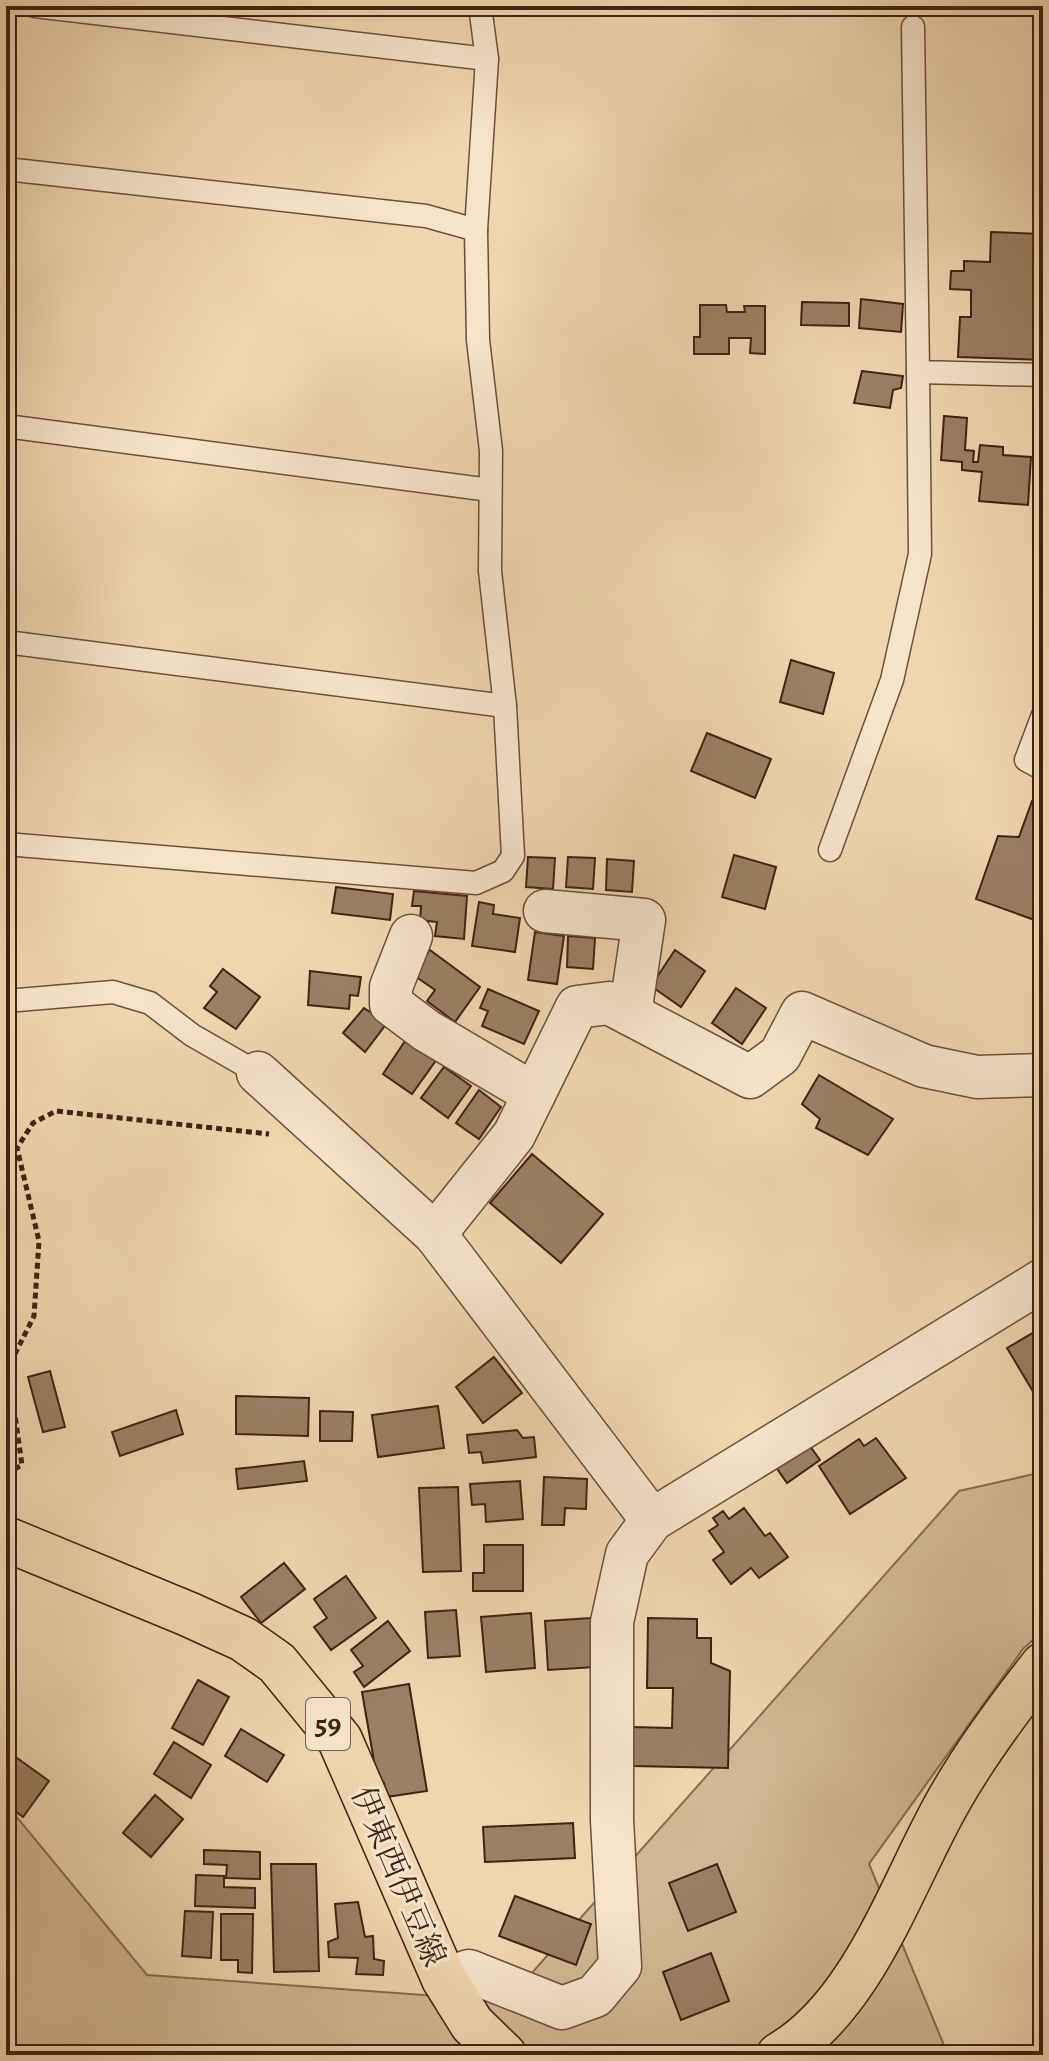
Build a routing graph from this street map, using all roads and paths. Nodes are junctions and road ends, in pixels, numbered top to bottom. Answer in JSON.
{"nodes":[{"id":1,"x":35,"y":6,"type":"edge"},
{"id":2,"x":480,"y":6,"type":"edge"},
{"id":3,"x":913,"y":27,"type":"dead end"},
{"id":4,"x":487,"y":59,"type":"junction"},
{"id":5,"x":6,"y":169,"type":"edge"},
{"id":6,"x":476,"y":230,"type":"junction"},
{"id":7,"x":918,"y":372,"type":"junction"},
{"id":8,"x":1043,"y":375,"type":"edge"},
{"id":9,"x":6,"y":426,"type":"edge"},
{"id":10,"x":490,"y":490,"type":"junction"},
{"id":11,"x":6,"y":642,"type":"edge"},
{"id":12,"x":505,"y":706,"type":"junction"},
{"id":13,"x":1043,"y":715,"type":"edge"},
{"id":14,"x":1043,"y":769,"type":"edge"},
{"id":15,"x":6,"y":844,"type":"edge"},
{"id":16,"x":830,"y":850,"type":"dead end"},
{"id":17,"x":545,"y":911,"type":"dead end"},
{"id":18,"x":411,"y":936,"type":"dead end"},
{"id":19,"x":6,"y":1001,"type":"edge"},
{"id":20,"x":630,"y":1014,"type":"junction"},
{"id":21,"x":258,"y":1073,"type":"joint"},
{"id":22,"x":1043,"y":1075,"type":"edge"},
{"id":23,"x":534,"y":1094,"type":"junction"},
{"id":24,"x":318,"y":1127,"type":"junction"},
{"id":25,"x":435,"y":1234,"type":"junction"},
{"id":26,"x":1043,"y":1280,"type":"edge"},
{"id":27,"x":6,"y":1474,"type":"edge"},
{"id":28,"x":652,"y":1520,"type":"junction"},
{"id":29,"x":6,"y":1539,"type":"edge"},
{"id":30,"x":1043,"y":1665,"type":"edge"},
{"id":31,"x":444,"y":1979,"type":"junction"},
{"id":32,"x":504,"y":2055,"type":"edge"},
{"id":33,"x":779,"y":2055,"type":"edge"}],
"edges":[{"from":1,"to":4,"type":"lane"},
{"from":2,"to":4,"type":"lane"},
{"from":3,"to":7,"type":"lane"},
{"from":4,"to":6,"type":"lane"},
{"from":5,"to":6,"type":"lane"},
{"from":6,"to":10,"type":"lane"},
{"from":7,"to":8,"type":"lane"},
{"from":7,"to":16,"type":"lane"},
{"from":9,"to":10,"type":"lane"},
{"from":10,"to":12,"type":"lane"},
{"from":11,"to":12,"type":"lane"},
{"from":12,"to":15,"type":"lane"},
{"from":13,"to":14,"type":"lane"},
{"from":17,"to":20,"type":"street"},
{"from":18,"to":23,"type":"street"},
{"from":19,"to":21,"type":"lane"},
{"from":20,"to":22,"type":"street"},
{"from":20,"to":23,"type":"street"},
{"from":21,"to":24,"type":"street"},
{"from":23,"to":25,"type":"street"},
{"from":24,"to":25,"type":"street"},
{"from":24,"to":27,"type":"path"},
{"from":25,"to":28,"type":"street"},
{"from":26,"to":28,"type":"street"},
{"from":28,"to":31,"type":"street"},
{"from":29,"to":31,"type":"main road","name":"伊東西伊豆線","number":"59"},
{"from":30,"to":33,"type":"main road"},
{"from":31,"to":32,"type":"main road","name":"伊東西伊豆線","number":"59"}]}
